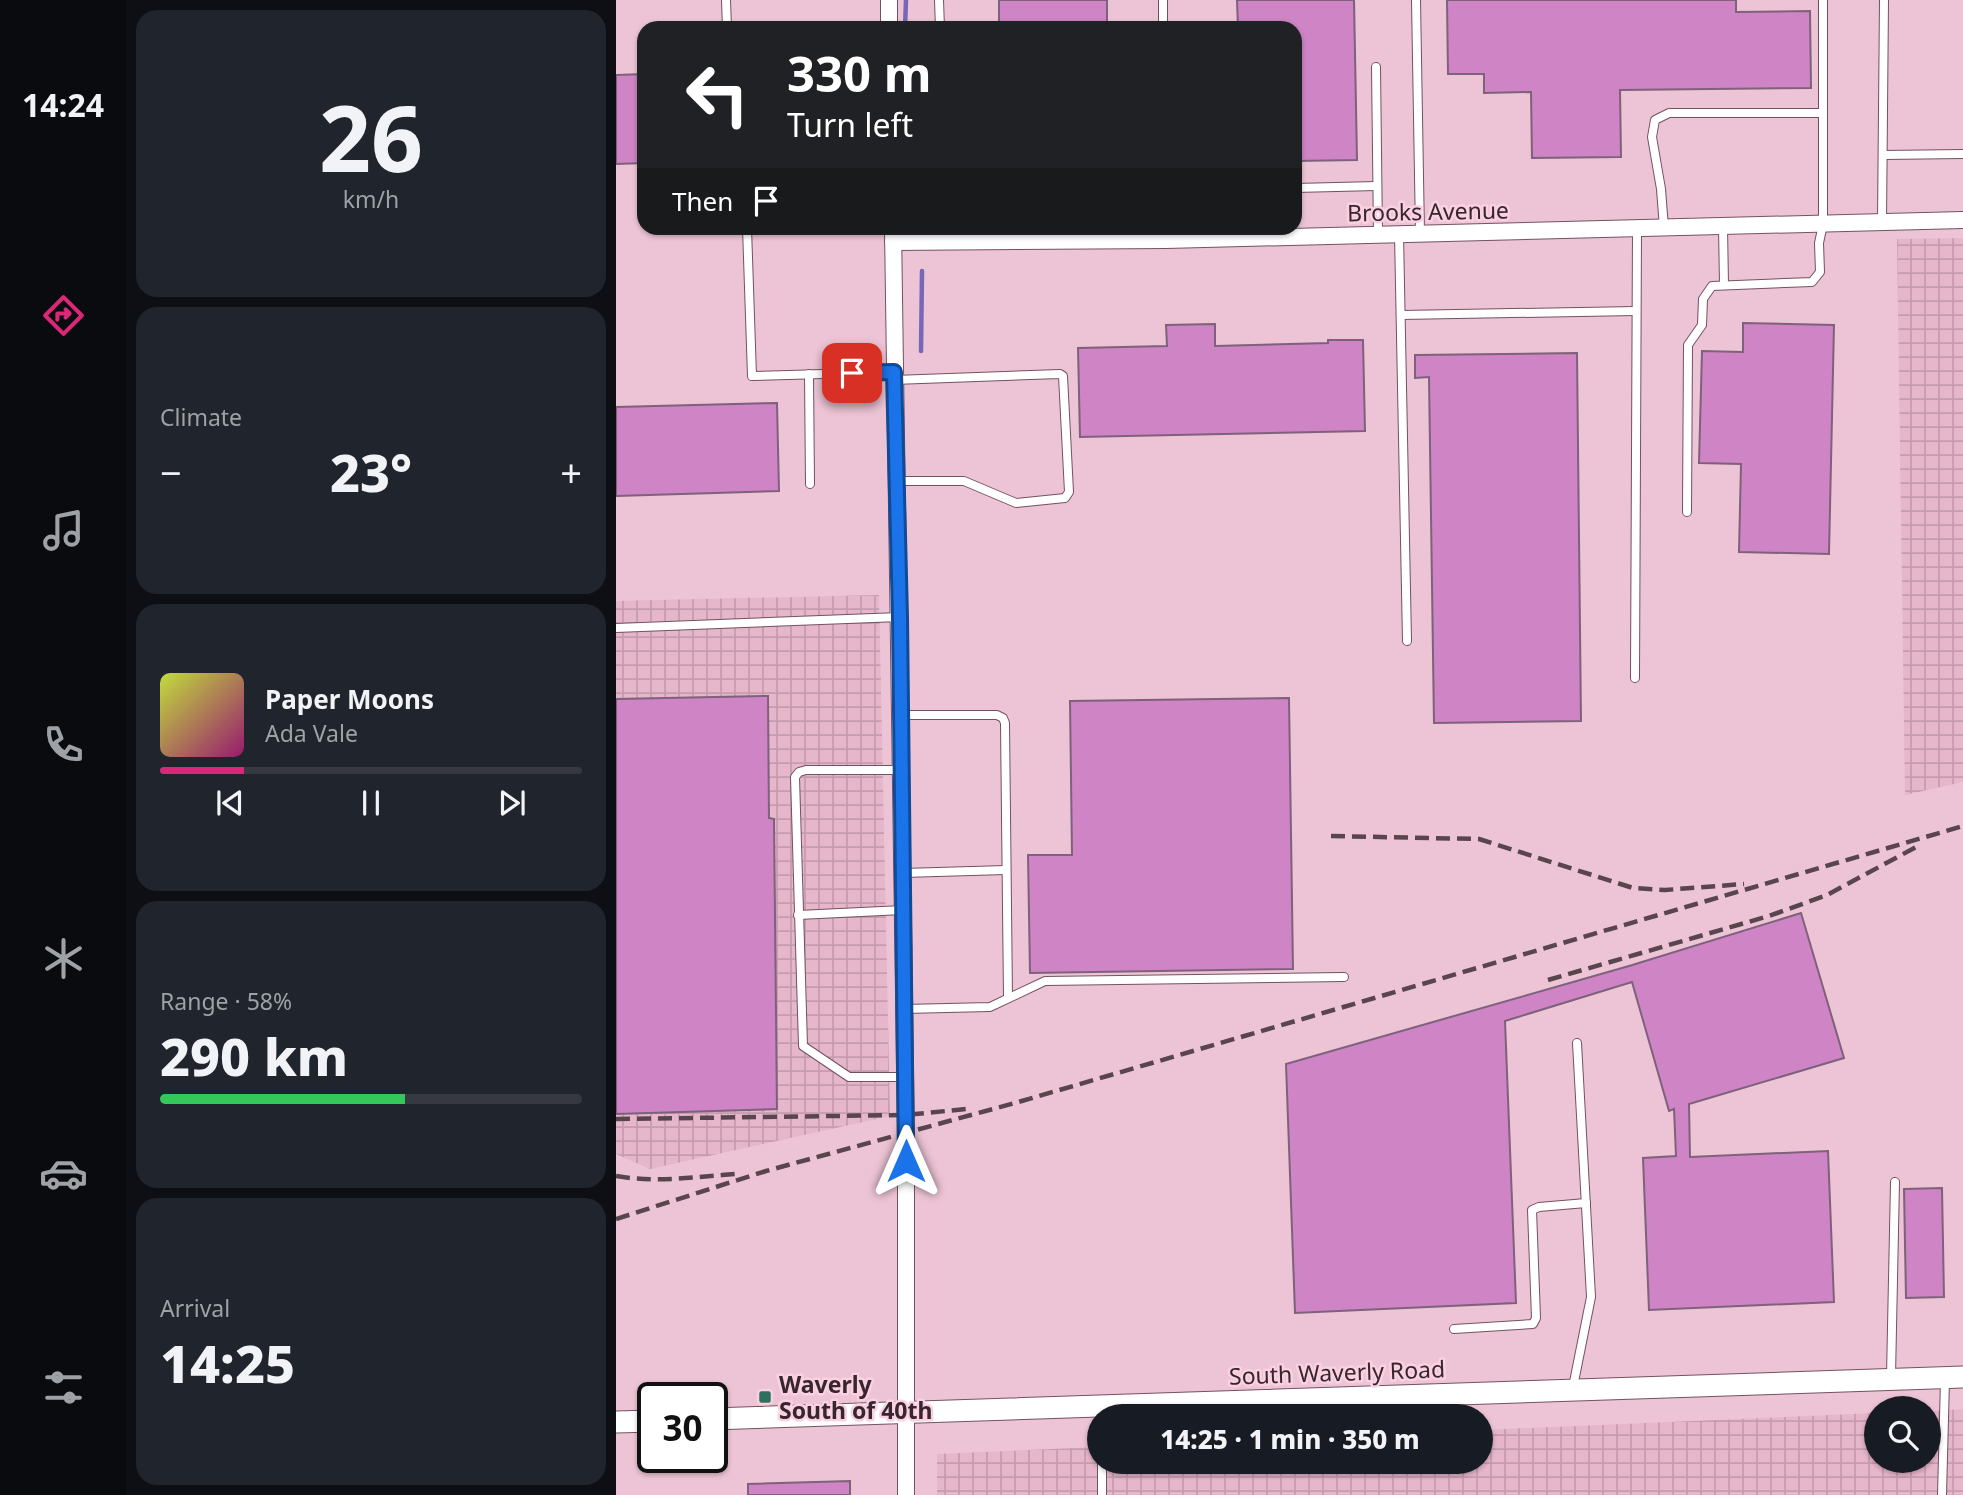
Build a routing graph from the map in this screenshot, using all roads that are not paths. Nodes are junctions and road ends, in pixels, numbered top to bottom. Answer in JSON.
{"nodes":[{"id":1,"x":726,"y":0,"type":"edge"},
{"id":2,"x":889,"y":0,"type":"edge"},
{"id":3,"x":939,"y":0,"type":"edge"},
{"id":4,"x":1163,"y":0,"type":"edge"},
{"id":5,"x":1416,"y":0,"type":"edge"},
{"id":6,"x":1823,"y":0,"type":"edge"},
{"id":7,"x":1884,"y":0,"type":"edge"},
{"id":8,"x":727,"y":21,"type":"edge"},
{"id":9,"x":890,"y":21,"type":"edge"},
{"id":10,"x":940,"y":21,"type":"edge"},
{"id":11,"x":1163,"y":21,"type":"edge"},
{"id":12,"x":1376,"y":68,"type":"dead end"},
{"id":13,"x":1823,"y":113,"type":"junction"},
{"id":14,"x":1963,"y":154,"type":"edge"},
{"id":15,"x":1882,"y":155,"type":"junction"},
{"id":16,"x":1377,"y":186,"type":"junction"},
{"id":17,"x":1302,"y":188,"type":"edge"},
{"id":18,"x":1963,"y":220,"type":"edge"},
{"id":19,"x":1882,"y":222,"type":"junction"},
{"id":20,"x":1823,"y":224,"type":"junction"},
{"id":21,"x":1723,"y":226,"type":"junction"},
{"id":22,"x":1664,"y":228,"type":"junction"},
{"id":23,"x":1637,"y":229,"type":"junction"},
{"id":24,"x":1399,"y":234,"type":"junction"},
{"id":25,"x":1420,"y":234,"type":"junction"},
{"id":26,"x":747,"y":235,"type":"edge"},
{"id":27,"x":893,"y":235,"type":"edge"},
{"id":28,"x":1302,"y":235,"type":"edge"},
{"id":29,"x":1378,"y":235,"type":"junction"},
{"id":30,"x":1724,"y":285,"type":"junction"},
{"id":31,"x":1636,"y":311,"type":"junction"},
{"id":32,"x":1401,"y":315,"type":"junction"},
{"id":33,"x":809,"y":374,"type":"junction"},
{"id":34,"x":894,"y":376,"type":"junction"},
{"id":35,"x":897,"y":481,"type":"junction"},
{"id":36,"x":810,"y":484,"type":"dead end"},
{"id":37,"x":1688,"y":512,"type":"dead end"},
{"id":38,"x":900,"y":617,"type":"junction"},
{"id":39,"x":616,"y":628,"type":"edge"},
{"id":40,"x":1407,"y":641,"type":"dead end"},
{"id":41,"x":1635,"y":678,"type":"dead end"},
{"id":42,"x":901,"y":715,"type":"junction"},
{"id":43,"x":902,"y":770,"type":"junction"},
{"id":44,"x":1006,"y":870,"type":"junction"},
{"id":45,"x":903,"y":873,"type":"junction"},
{"id":46,"x":904,"y":910,"type":"junction"},
{"id":47,"x":798,"y":915,"type":"junction"},
{"id":48,"x":1344,"y":977,"type":"dead end"},
{"id":49,"x":1008,"y":998,"type":"junction"},
{"id":50,"x":904,"y":1009,"type":"junction"},
{"id":51,"x":1577,"y":1043,"type":"dead end"},
{"id":52,"x":905,"y":1077,"type":"junction"},
{"id":53,"x":1895,"y":1182,"type":"dead end"},
{"id":54,"x":1586,"y":1203,"type":"junction"},
{"id":55,"x":1454,"y":1329,"type":"dead end"},
{"id":56,"x":1954,"y":1377,"type":"edge"},
{"id":57,"x":1891,"y":1379,"type":"junction"},
{"id":58,"x":1573,"y":1390,"type":"junction"},
{"id":59,"x":1258,"y":1404,"type":"edge"},
{"id":60,"x":1087,"y":1411,"type":"edge"},
{"id":61,"x":906,"y":1413,"type":"junction"},
{"id":62,"x":728,"y":1419,"type":"edge"},
{"id":63,"x":637,"y":1421,"type":"edge"},
{"id":64,"x":616,"y":1422,"type":"edge"},
{"id":65,"x":1102,"y":1474,"type":"edge"},
{"id":66,"x":906,"y":1495,"type":"edge"},
{"id":67,"x":1102,"y":1495,"type":"edge"},
{"id":68,"x":1942,"y":1495,"type":"edge"}],
"edges":[{"from":1,"to":8,"type":"lane"},
{"from":2,"to":9,"type":"street"},
{"from":3,"to":10,"type":"lane"},
{"from":4,"to":11,"type":"lane"},
{"from":5,"to":25,"type":"lane"},
{"from":6,"to":13,"type":"lane"},
{"from":7,"to":15,"type":"lane"},
{"from":12,"to":16,"type":"lane"},
{"from":13,"to":20,"type":"lane"},
{"from":13,"to":22,"type":"lane"},
{"from":14,"to":15,"type":"lane"},
{"from":15,"to":19,"type":"lane"},
{"from":16,"to":17,"type":"lane"},
{"from":16,"to":29,"type":"lane"},
{"from":18,"to":19,"type":"street","name":"Brooks Avenue"},
{"from":19,"to":20,"type":"street","name":"Brooks Avenue"},
{"from":20,"to":21,"type":"street","name":"Brooks Avenue"},
{"from":20,"to":30,"type":"lane"},
{"from":21,"to":22,"type":"street","name":"Brooks Avenue"},
{"from":21,"to":30,"type":"lane"},
{"from":22,"to":23,"type":"street","name":"Brooks Avenue"},
{"from":23,"to":25,"type":"street","name":"Brooks Avenue"},
{"from":23,"to":31,"type":"lane"},
{"from":24,"to":25,"type":"street","name":"Brooks Avenue"},
{"from":24,"to":29,"type":"street","name":"Brooks Avenue"},
{"from":24,"to":32,"type":"lane"},
{"from":26,"to":33,"type":"lane"},
{"from":27,"to":34,"type":"street"},
{"from":28,"to":29,"type":"street","name":"Brooks Avenue"},
{"from":30,"to":37,"type":"lane"},
{"from":31,"to":32,"type":"lane"},
{"from":31,"to":41,"type":"lane"},
{"from":32,"to":40,"type":"lane"},
{"from":33,"to":34,"type":"lane"},
{"from":33,"to":36,"type":"lane"},
{"from":34,"to":35,"type":"street"},
{"from":34,"to":35,"type":"lane"},
{"from":35,"to":38,"type":"street"},
{"from":38,"to":39,"type":"lane"},
{"from":38,"to":42,"type":"street"},
{"from":42,"to":43,"type":"street"},
{"from":42,"to":44,"type":"lane"},
{"from":43,"to":45,"type":"street"},
{"from":43,"to":47,"type":"lane"},
{"from":44,"to":45,"type":"lane"},
{"from":44,"to":49,"type":"lane"},
{"from":45,"to":46,"type":"street"},
{"from":46,"to":47,"type":"lane"},
{"from":46,"to":50,"type":"street"},
{"from":47,"to":52,"type":"lane"},
{"from":48,"to":49,"type":"lane"},
{"from":49,"to":50,"type":"lane"},
{"from":50,"to":52,"type":"street"},
{"from":51,"to":54,"type":"lane"},
{"from":52,"to":61,"type":"street"},
{"from":53,"to":57,"type":"lane"},
{"from":54,"to":55,"type":"lane"},
{"from":54,"to":58,"type":"lane"},
{"from":56,"to":57,"type":"main road","name":"South Waverly Road"},
{"from":56,"to":68,"type":"lane"},
{"from":57,"to":58,"type":"main road","name":"South Waverly Road"},
{"from":58,"to":59,"type":"main road","name":"South Waverly Road"},
{"from":60,"to":61,"type":"main road","name":"South Waverly Road"},
{"from":61,"to":62,"type":"main road","name":"South Waverly Road"},
{"from":61,"to":66,"type":"street"},
{"from":63,"to":64,"type":"main road"},
{"from":65,"to":67,"type":"lane"}]}
